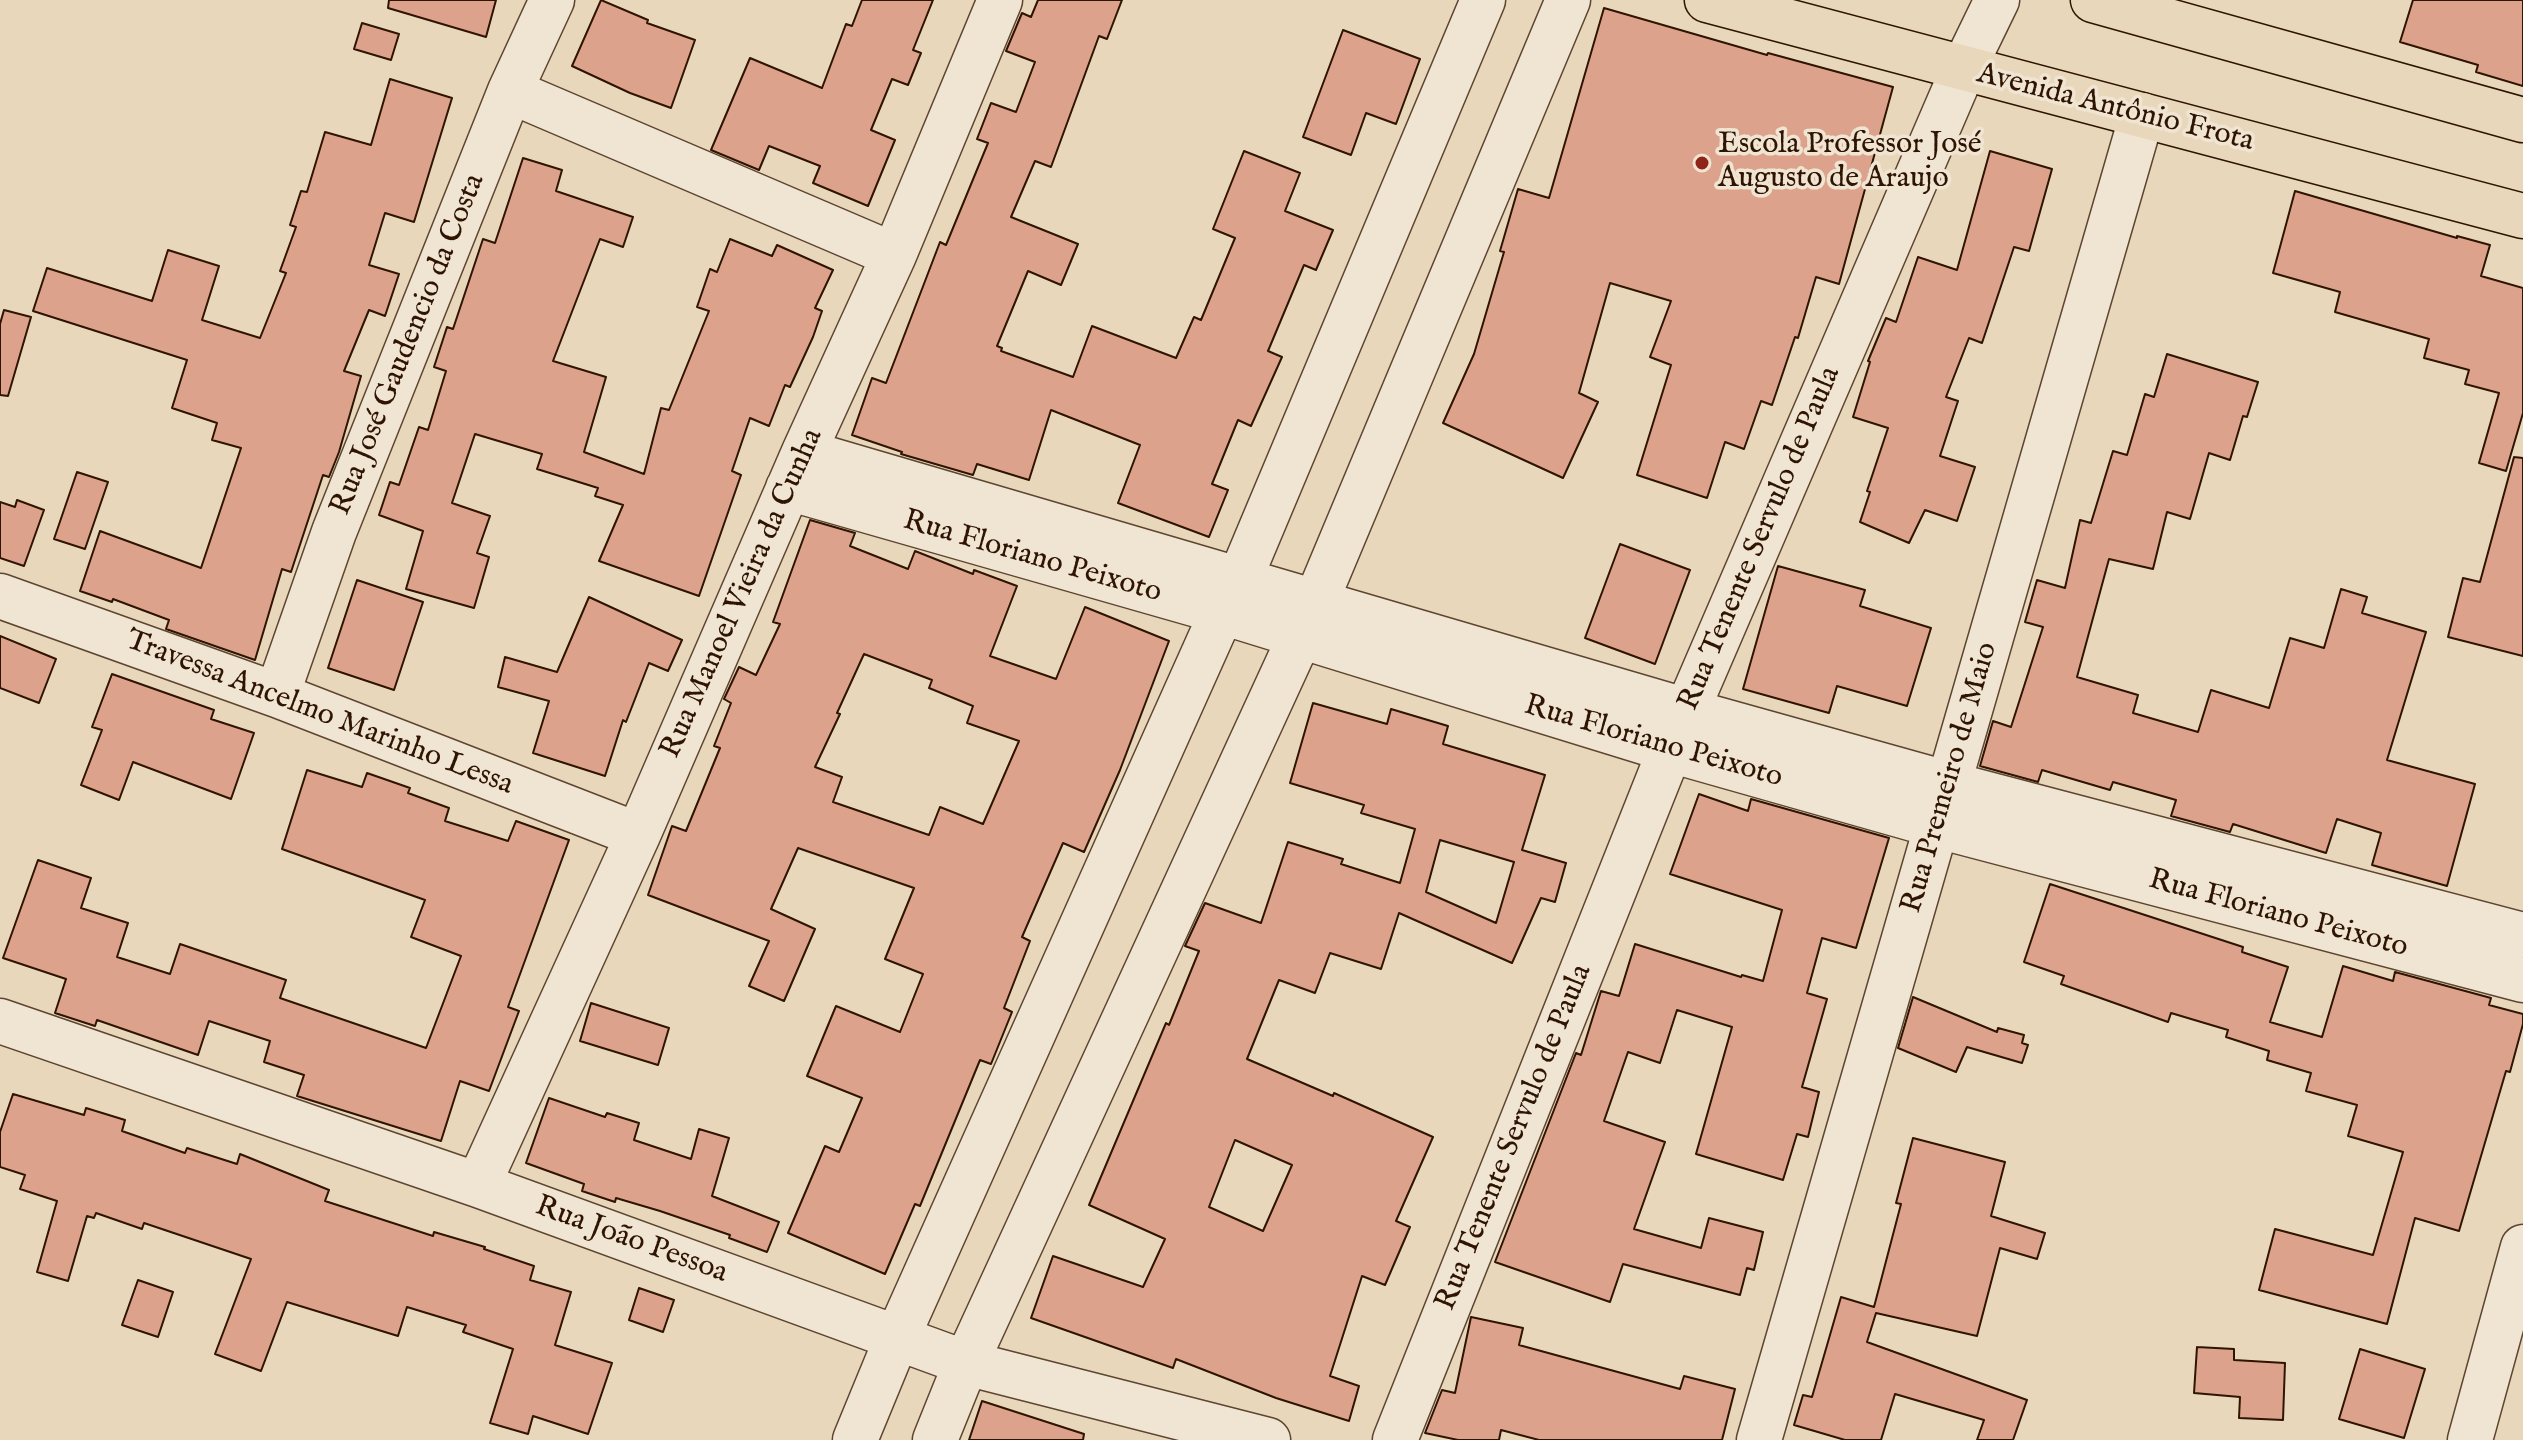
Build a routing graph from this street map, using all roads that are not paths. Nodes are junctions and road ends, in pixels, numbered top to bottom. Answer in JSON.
{"nodes":[{"id":1,"x":552,"y":0,"type":"edge"},
{"id":2,"x":1000,"y":0,"type":"edge"},
{"id":3,"x":1483,"y":0,"type":"edge"},
{"id":4,"x":1568,"y":0,"type":"edge"},
{"id":5,"x":1707,"y":0,"type":"edge"},
{"id":6,"x":1997,"y":0,"type":"edge"},
{"id":7,"x":2093,"y":0,"type":"edge"},
{"id":8,"x":1963,"y":70,"type":"junction"},
{"id":9,"x":510,"y":91,"type":"junction"},
{"id":10,"x":2142,"y":115,"type":"junction"},
{"id":11,"x":2523,"y":120,"type":"edge"},
{"id":12,"x":2523,"y":216,"type":"edge"},
{"id":13,"x":894,"y":255,"type":"junction"},
{"id":14,"x":796,"y":470,"type":"junction"},
{"id":15,"x":0,"y":596,"type":"edge"},
{"id":16,"x":1231,"y":596,"type":"junction"},
{"id":17,"x":1308,"y":620,"type":"junction"},
{"id":18,"x":277,"y":695,"type":"junction"},
{"id":19,"x":1688,"y":711,"type":"junction"},
{"id":20,"x":1670,"y":750,"type":"junction"},
{"id":21,"x":1949,"y":784,"type":"junction"},
{"id":22,"x":1938,"y":826,"type":"junction"},
{"id":23,"x":638,"y":835,"type":"junction"},
{"id":24,"x":2523,"y":935,"type":"edge"},
{"id":25,"x":2523,"y":980,"type":"edge"},
{"id":26,"x":0,"y":1021,"type":"edge"},
{"id":27,"x":478,"y":1185,"type":"junction"},
{"id":28,"x":2523,"y":1247,"type":"edge"},
{"id":29,"x":897,"y":1338,"type":"junction"},
{"id":30,"x":966,"y":1363,"type":"junction"},
{"id":31,"x":855,"y":1440,"type":"edge"},
{"id":32,"x":935,"y":1440,"type":"edge"},
{"id":33,"x":1268,"y":1440,"type":"edge"},
{"id":34,"x":1395,"y":1440,"type":"edge"},
{"id":35,"x":1759,"y":1440,"type":"edge"},
{"id":36,"x":2470,"y":1440,"type":"edge"}],
"edges":[{"from":1,"to":9,"type":"street","name":"Rua José Gaudencio da Costa"},
{"from":2,"to":13,"type":"street","name":"Rua Manoel Vieira da Cunha"},
{"from":3,"to":16,"type":"street"},
{"from":4,"to":17,"type":"street"},
{"from":5,"to":8,"type":"main road","name":"Avenida Antônio Frota"},
{"from":6,"to":8,"type":"street","name":"Rua Tenente Servulo de Paula"},
{"from":7,"to":11,"type":"main road"},
{"from":8,"to":10,"type":"main road","name":"Avenida Antônio Frota"},
{"from":8,"to":19,"type":"street","name":"Rua Tenente Servulo de Paula"},
{"from":9,"to":13,"type":"street"},
{"from":9,"to":18,"type":"street","name":"Rua José Gaudencio da Costa"},
{"from":10,"to":12,"type":"main road","name":"Avenida Antônio Frota"},
{"from":10,"to":21,"type":"street","name":"Rua Premeiro de Maio"},
{"from":13,"to":14,"type":"street","name":"Rua Manoel Vieira da Cunha"},
{"from":14,"to":16,"type":"street","name":"Rua Floriano Peixoto"},
{"from":14,"to":23,"type":"street","name":"Rua Manoel Vieira da Cunha"},
{"from":15,"to":18,"type":"street","name":"Travessa Ancelmo Marinho Lessa"},
{"from":16,"to":17,"type":"street","name":"Rua Floriano Peixoto"},
{"from":16,"to":29,"type":"street"},
{"from":17,"to":19,"type":"street","name":"Rua Floriano Peixoto"},
{"from":17,"to":20,"type":"street","name":"Rua Floriano Peixoto"},
{"from":17,"to":30,"type":"street"},
{"from":18,"to":23,"type":"street","name":"Travessa Ancelmo Marinho Lessa"},
{"from":19,"to":20,"type":"street","name":"Rua Tenente Servulo de Paula"},
{"from":19,"to":21,"type":"street","name":"Rua Floriano Peixoto"},
{"from":20,"to":22,"type":"street","name":"Rua Floriano Peixoto"},
{"from":20,"to":34,"type":"street","name":"Rua Tenente Servulo de Paula"},
{"from":21,"to":22,"type":"street","name":"Rua Premeiro de Maio"},
{"from":21,"to":24,"type":"street","name":"Rua Floriano Peixoto"},
{"from":22,"to":25,"type":"street","name":"Rua Floriano Peixoto"},
{"from":22,"to":35,"type":"street","name":"Rua Premeiro de Maio"},
{"from":23,"to":27,"type":"street","name":"Rua Manoel Vieira da Cunha"},
{"from":26,"to":27,"type":"street","name":"Rua João Pessoa"},
{"from":27,"to":29,"type":"street","name":"Rua João Pessoa"},
{"from":28,"to":36,"type":"street"},
{"from":29,"to":30,"type":"street","name":"Rua João Pessoa"},
{"from":29,"to":31,"type":"street"},
{"from":30,"to":32,"type":"street"},
{"from":30,"to":33,"type":"street","name":"Rua João Pessoa"}]}
